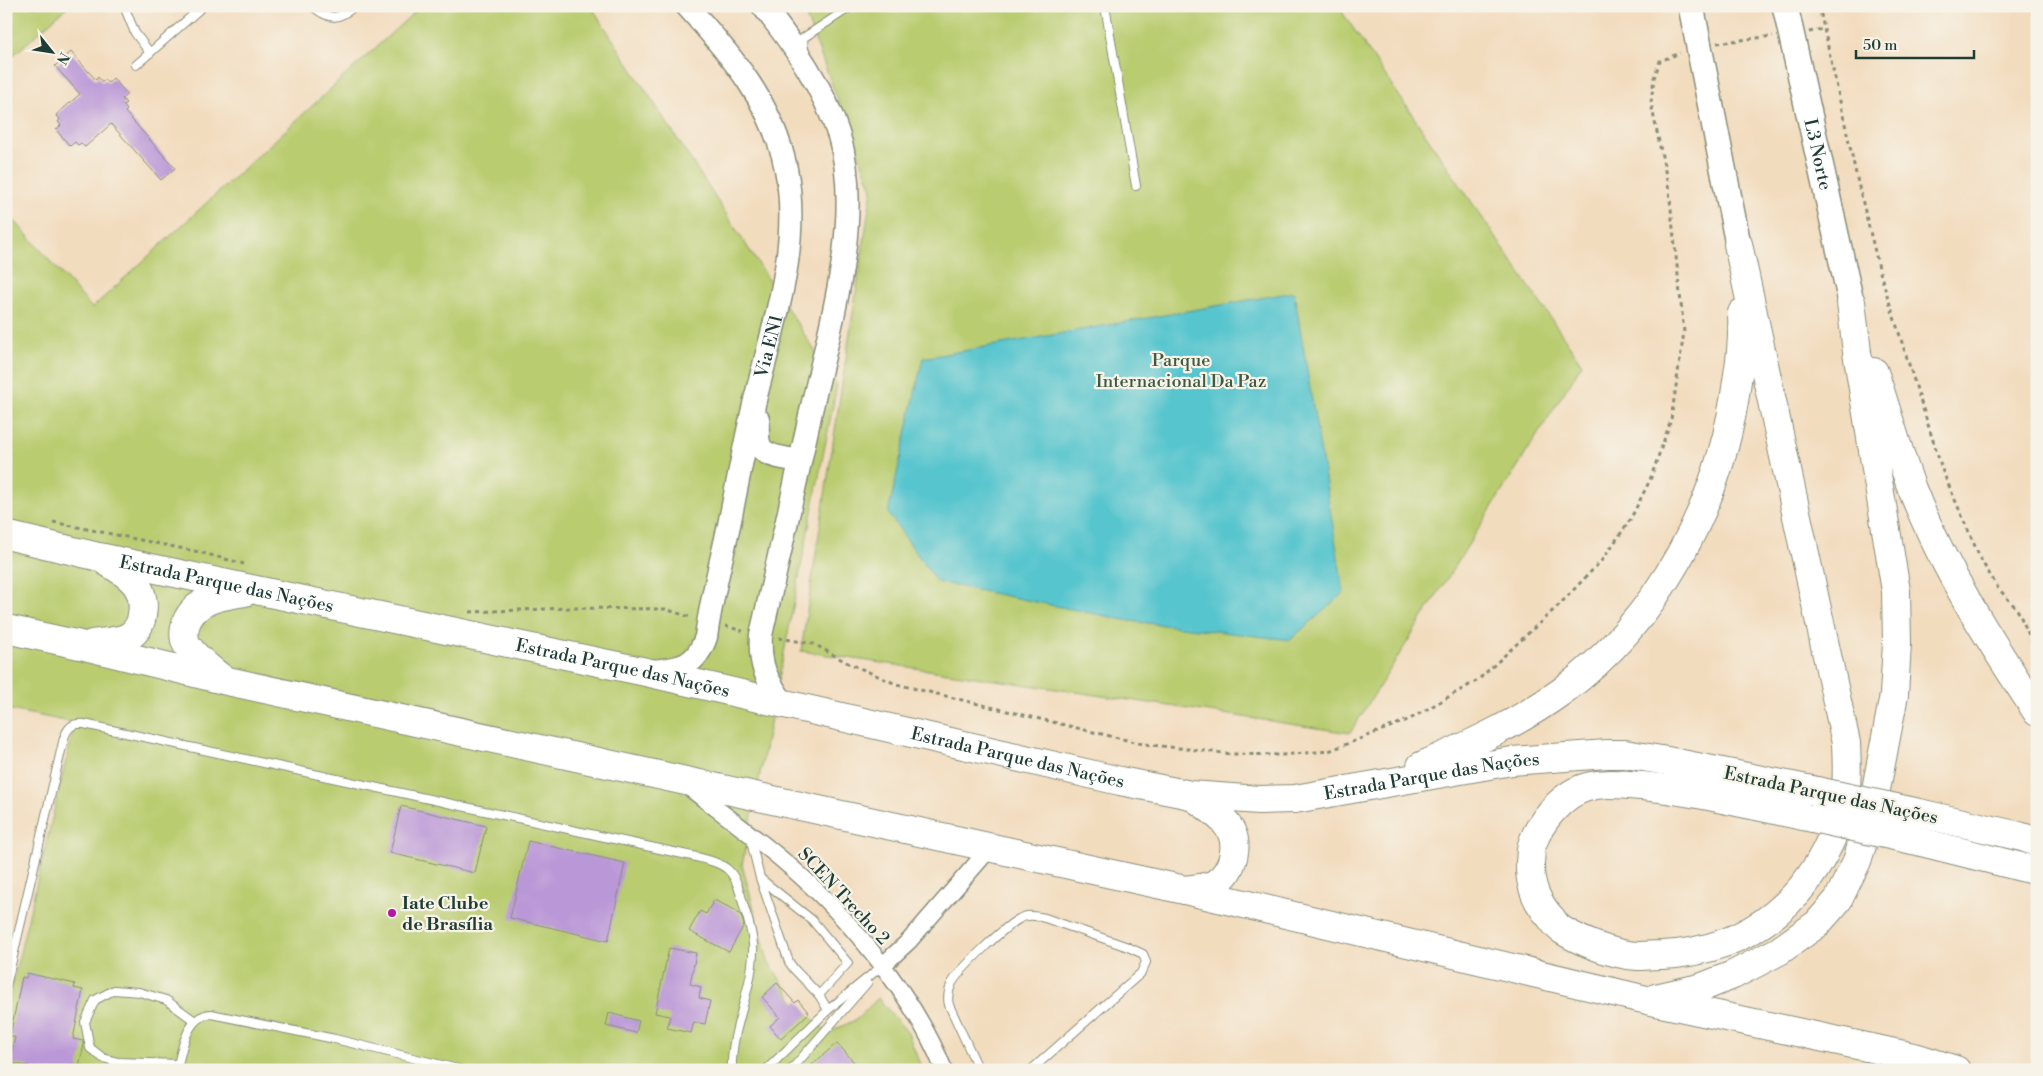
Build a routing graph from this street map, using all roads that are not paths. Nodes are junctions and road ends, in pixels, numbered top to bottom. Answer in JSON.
{"nodes":[{"id":1,"x":124,"y":6,"type":"edge"},
{"id":2,"x":203,"y":6,"type":"edge"},
{"id":3,"x":312,"y":6,"type":"edge"},
{"id":4,"x":355,"y":6,"type":"edge"},
{"id":5,"x":686,"y":6,"type":"edge"},
{"id":6,"x":763,"y":6,"type":"edge"},
{"id":7,"x":852,"y":6,"type":"edge"},
{"id":8,"x":1105,"y":6,"type":"edge"},
{"id":9,"x":1691,"y":6,"type":"edge"},
{"id":10,"x":1785,"y":6,"type":"edge"},
{"id":11,"x":150,"y":53,"type":"junction"},
{"id":12,"x":805,"y":62,"type":"junction"},
{"id":13,"x":136,"y":65,"type":"dead end"},
{"id":14,"x":1136,"y":186,"type":"dead end"},
{"id":15,"x":1738,"y":244,"type":"junction"},
{"id":16,"x":1851,"y":302,"type":"junction"},
{"id":17,"x":757,"y":393,"type":"junction"},
{"id":18,"x":800,"y":461,"type":"junction"},
{"id":19,"x":6,"y":535,"type":"edge"},
{"id":20,"x":99,"y":557,"type":"junction"},
{"id":21,"x":258,"y":590,"type":"junction"},
{"id":22,"x":6,"y":629,"type":"edge"},
{"id":23,"x":80,"y":645,"type":"junction"},
{"id":24,"x":646,"y":672,"type":"junction"},
{"id":25,"x":223,"y":680,"type":"junction"},
{"id":26,"x":784,"y":704,"type":"junction"},
{"id":27,"x":2037,"y":712,"type":"edge"},
{"id":28,"x":680,"y":781,"type":"junction"},
{"id":29,"x":1377,"y":785,"type":"junction"},
{"id":30,"x":1191,"y":796,"type":"junction"},
{"id":31,"x":750,"y":834,"type":"junction"},
{"id":32,"x":2037,"y":842,"type":"edge"},
{"id":33,"x":990,"y":848,"type":"junction"},
{"id":34,"x":2037,"y":871,"type":"edge"},
{"id":35,"x":760,"y":878,"type":"junction"},
{"id":36,"x":1185,"y":890,"type":"junction"},
{"id":37,"x":882,"y":966,"type":"junction"},
{"id":38,"x":6,"y":986,"type":"edge"},
{"id":39,"x":819,"y":995,"type":"junction"},
{"id":40,"x":1647,"y":1000,"type":"junction"},
{"id":41,"x":828,"y":1010,"type":"junction"},
{"id":42,"x":195,"y":1021,"type":"junction"},
{"id":43,"x":178,"y":1067,"type":"edge"},
{"id":44,"x":767,"y":1069,"type":"edge"},
{"id":45,"x":462,"y":1070,"type":"edge"},
{"id":46,"x":732,"y":1070,"type":"edge"},
{"id":47,"x":791,"y":1070,"type":"edge"},
{"id":48,"x":944,"y":1070,"type":"edge"},
{"id":49,"x":978,"y":1070,"type":"edge"},
{"id":50,"x":1031,"y":1070,"type":"edge"},
{"id":51,"x":1956,"y":1070,"type":"edge"}],
"edges":[{"from":1,"to":11,"type":"lane"},
{"from":2,"to":11,"type":"lane"},
{"from":3,"to":4,"type":"lane"},
{"from":5,"to":17,"type":"street","name":"Via EN1"},
{"from":6,"to":12,"type":"street"},
{"from":7,"to":12,"type":"lane"},
{"from":8,"to":14,"type":"lane"},
{"from":9,"to":15,"type":"main road"},
{"from":10,"to":16,"type":"main road","name":"L3 Norte"},
{"from":11,"to":13,"type":"lane"},
{"from":12,"to":18,"type":"street"},
{"from":15,"to":29,"type":"highway"},
{"from":15,"to":34,"type":"highway","bridge":true},
{"from":16,"to":27,"type":"highway"},
{"from":16,"to":40,"type":"highway"},
{"from":17,"to":18,"type":"street"},
{"from":17,"to":24,"type":"street","name":"Via EN1"},
{"from":18,"to":26,"type":"street"},
{"from":19,"to":20,"type":"highway","name":"Estrada Parque das Nações"},
{"from":20,"to":21,"type":"highway","name":"Estrada Parque das Nações"},
{"from":20,"to":23,"type":"highway"},
{"from":21,"to":24,"type":"highway","name":"Estrada Parque das Nações"},
{"from":21,"to":25,"type":"highway"},
{"from":22,"to":23,"type":"highway"},
{"from":23,"to":25,"type":"highway"},
{"from":24,"to":26,"type":"highway","name":"Estrada Parque das Nações"},
{"from":25,"to":28,"type":"highway"},
{"from":26,"to":30,"type":"highway","name":"Estrada Parque das Nações"},
{"from":28,"to":31,"type":"street","name":"SCEN Trecho 2"},
{"from":28,"to":33,"type":"highway"},
{"from":29,"to":30,"type":"highway","name":"Estrada Parque das Nações"},
{"from":29,"to":32,"type":"highway","name":"Estrada Parque das Nações","bridge":true},
{"from":30,"to":36,"type":"highway"},
{"from":31,"to":35,"type":"lane"},
{"from":31,"to":37,"type":"street","name":"SCEN Trecho 2"},
{"from":33,"to":36,"type":"highway"},
{"from":33,"to":37,"type":"street"},
{"from":35,"to":39,"type":"lane"},
{"from":35,"to":39,"type":"lane"},
{"from":36,"to":40,"type":"highway"},
{"from":37,"to":41,"type":"lane"},
{"from":37,"to":47,"type":"lane"},
{"from":37,"to":48,"type":"street","name":"SCEN Trecho 2"},
{"from":38,"to":46,"type":"lane"},
{"from":39,"to":41,"type":"lane"},
{"from":40,"to":51,"type":"highway"},
{"from":41,"to":44,"type":"lane"},
{"from":42,"to":43,"type":"lane"},
{"from":42,"to":43,"type":"lane"},
{"from":42,"to":45,"type":"lane"},
{"from":49,"to":50,"type":"lane"}]}
